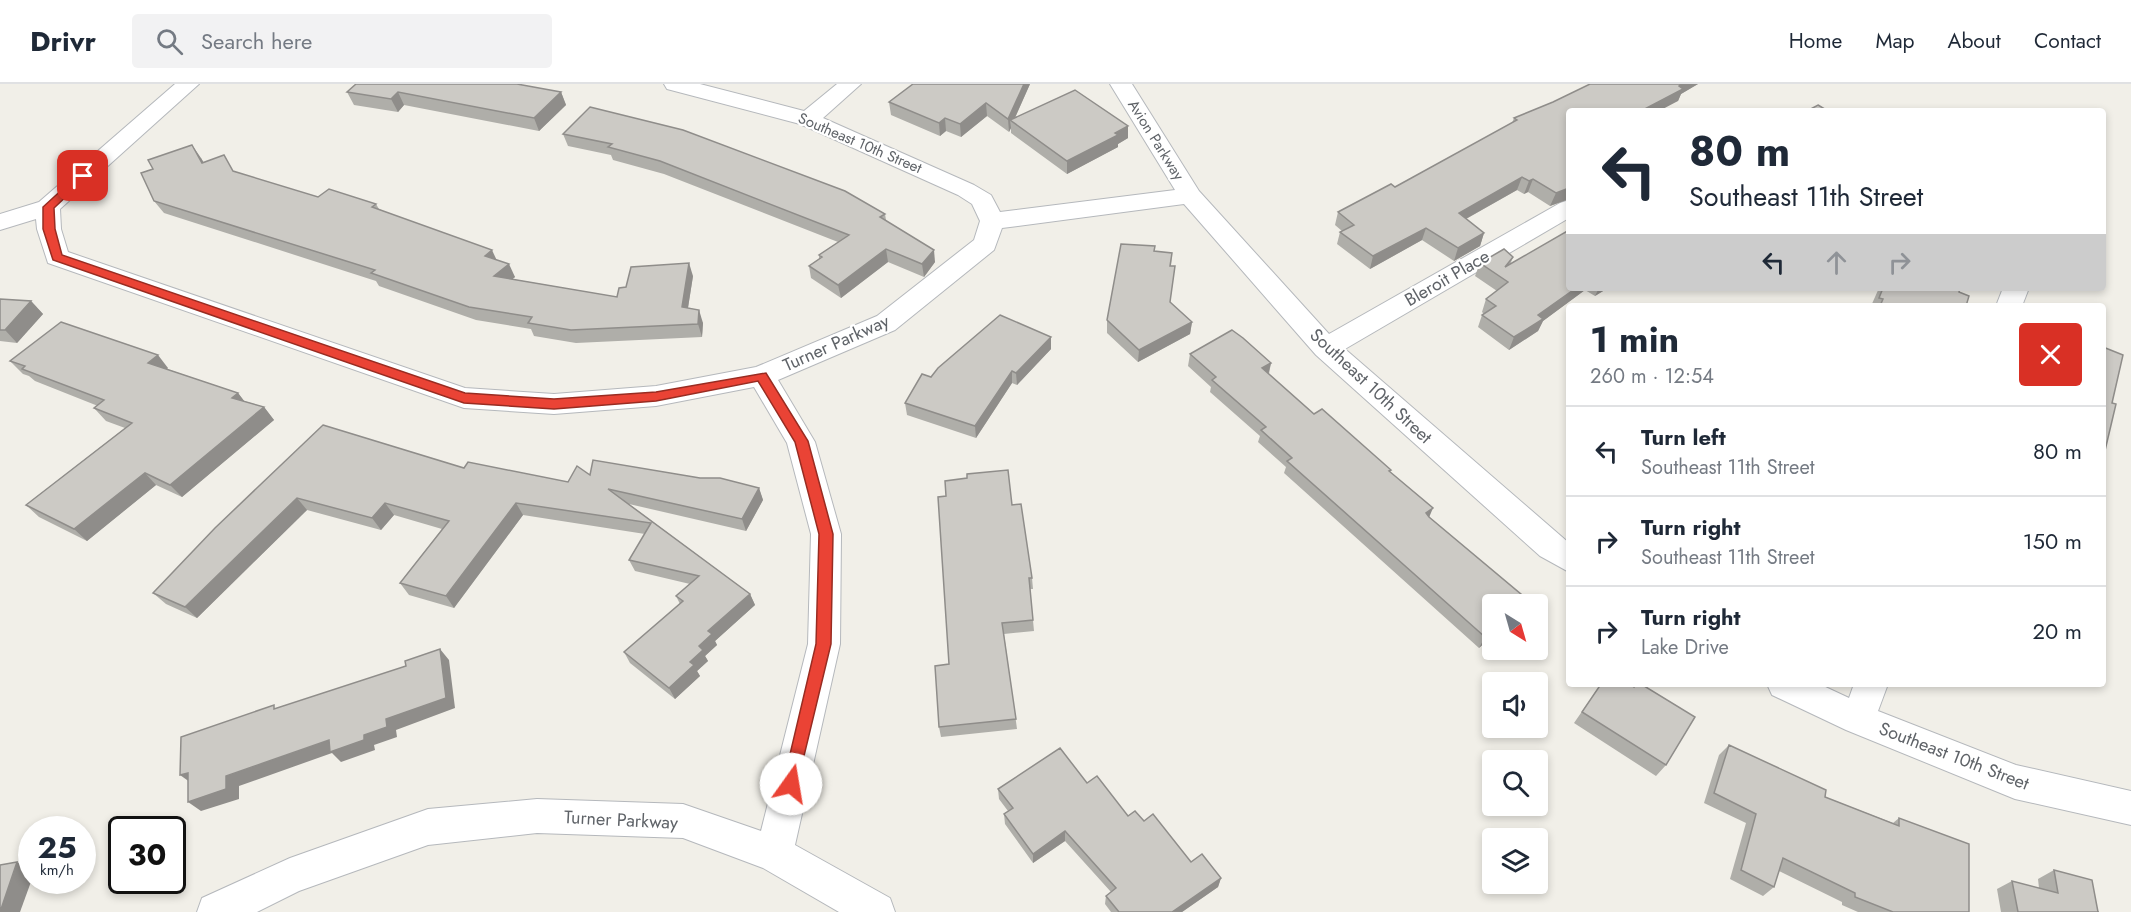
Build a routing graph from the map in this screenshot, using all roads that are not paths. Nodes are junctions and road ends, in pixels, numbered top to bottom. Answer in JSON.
{"nodes":[{"id":1,"x":188,"y":84,"type":"edge"},
{"id":2,"x":675,"y":84,"type":"edge"},
{"id":3,"x":850,"y":84,"type":"edge"},
{"id":4,"x":1121,"y":84,"type":"edge"},
{"id":5,"x":808,"y":119,"type":"junction"},
{"id":6,"x":1190,"y":196,"type":"junction"},
{"id":7,"x":48,"y":207,"type":"junction"},
{"id":8,"x":1566,"y":210,"type":"edge"},
{"id":9,"x":992,"y":221,"type":"junction"},
{"id":10,"x":0,"y":222,"type":"edge"},
{"id":11,"x":1326,"y":348,"type":"junction"},
{"id":12,"x":761,"y":376,"type":"junction"},
{"id":13,"x":1566,"y":557,"type":"edge"},
{"id":14,"x":1790,"y":687,"type":"edge"},
{"id":15,"x":1870,"y":687,"type":"edge"},
{"id":16,"x":1858,"y":719,"type":"junction"},
{"id":17,"x":2131,"y":808,"type":"edge"},
{"id":18,"x":774,"y":854,"type":"junction"},
{"id":19,"x":216,"y":912,"type":"edge"},
{"id":20,"x":876,"y":912,"type":"edge"}],
"edges":[{"from":1,"to":7,"type":"street"},
{"from":2,"to":5,"type":"street","name":"Southeast 10th Street"},
{"from":3,"to":5,"type":"street"},
{"from":4,"to":6,"type":"street","name":"Avion Parkway"},
{"from":5,"to":9,"type":"street","name":"Southeast 10th Street"},
{"from":6,"to":9,"type":"street"},
{"from":6,"to":11,"type":"street","name":"Southeast 10th Street"},
{"from":7,"to":10,"type":"street"},
{"from":7,"to":12,"type":"street"},
{"from":8,"to":11,"type":"street","name":"Bleroit Place"},
{"from":9,"to":12,"type":"street","name":"Turner Parkway"},
{"from":11,"to":13,"type":"street","name":"Southeast 10th Street"},
{"from":12,"to":18,"type":"street","name":"Turner Parkway"},
{"from":14,"to":16,"type":"street","name":"Southeast 10th Street"},
{"from":15,"to":16,"type":"street"},
{"from":16,"to":17,"type":"street","name":"Southeast 10th Street"},
{"from":18,"to":19,"type":"street","name":"Turner Parkway"},
{"from":18,"to":20,"type":"street"}]}
